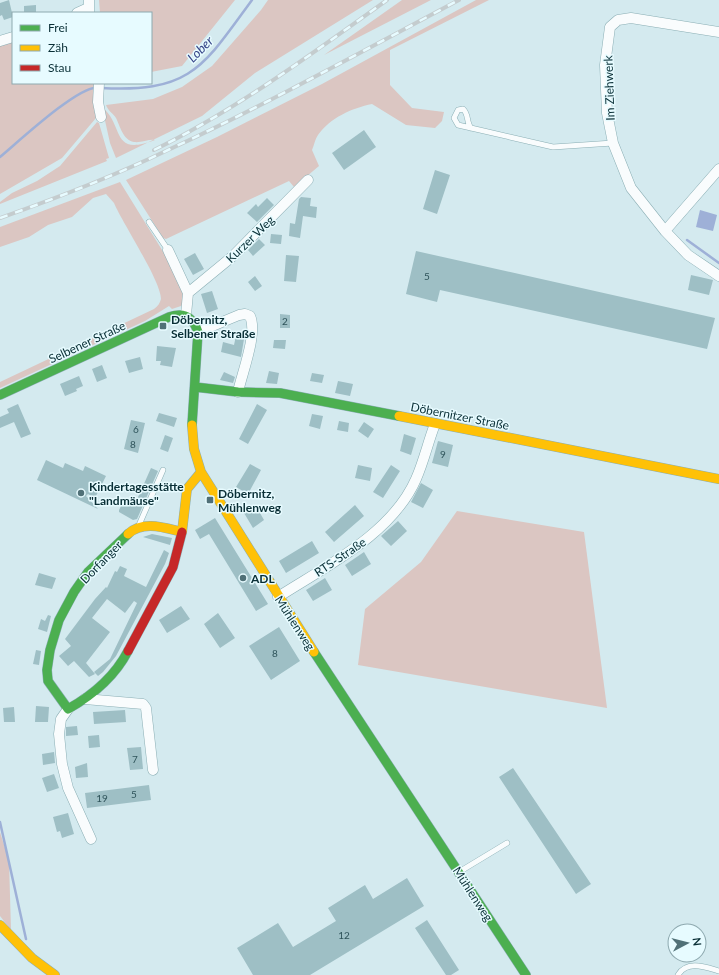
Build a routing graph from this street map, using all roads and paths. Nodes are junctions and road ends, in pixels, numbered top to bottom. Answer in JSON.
{"nodes":[{"id":1,"x":89,"y":7,"type":"edge"},
{"id":2,"x":79,"y":12,"type":"edge"},
{"id":3,"x":719,"y":32,"type":"edge"},
{"id":4,"x":12,"y":37,"type":"edge"},
{"id":5,"x":0,"y":42,"type":"edge"},
{"id":6,"x":99,"y":84,"type":"edge"},
{"id":7,"x":101,"y":117,"type":"dead end"},
{"id":8,"x":471,"y":128,"type":"dead end"},
{"id":9,"x":613,"y":143,"type":"junction"},
{"id":10,"x":719,"y":169,"type":"edge"},
{"id":11,"x":308,"y":180,"type":"dead end"},
{"id":12,"x":149,"y":222,"type":"dead end"},
{"id":13,"x":665,"y":230,"type":"junction"},
{"id":14,"x":168,"y":250,"type":"joint"},
{"id":15,"x":719,"y":276,"type":"edge"},
{"id":16,"x":188,"y":293,"type":"junction"},
{"id":17,"x":186,"y":315,"type":"junction"},
{"id":18,"x":198,"y":332,"type":"junction"},
{"id":19,"x":195,"y":387,"type":"junction"},
{"id":20,"x":238,"y":392,"type":"junction"},
{"id":21,"x":0,"y":395,"type":"edge"},
{"id":22,"x":434,"y":424,"type":"junction"},
{"id":23,"x":163,"y":470,"type":"dead end"},
{"id":24,"x":202,"y":472,"type":"junction"},
{"id":25,"x":719,"y":479,"type":"edge"},
{"id":26,"x":138,"y":528,"type":"junction"},
{"id":27,"x":182,"y":532,"type":"junction"},
{"id":28,"x":278,"y":597,"type":"junction"},
{"id":29,"x":85,"y":699,"type":"junction"},
{"id":30,"x":68,"y":709,"type":"junction"},
{"id":31,"x":152,"y":770,"type":"dead end"},
{"id":32,"x":91,"y":839,"type":"dead end"},
{"id":33,"x":507,"y":842,"type":"dead end"},
{"id":34,"x":458,"y":873,"type":"junction"},
{"id":35,"x":0,"y":925,"type":"edge"},
{"id":36,"x":719,"y":971,"type":"edge"},
{"id":37,"x":55,"y":975,"type":"edge"},
{"id":38,"x":526,"y":975,"type":"edge"},
{"id":39,"x":678,"y":975,"type":"edge"}],
"edges":[{"from":1,"to":2,"type":"street"},
{"from":3,"to":9,"type":"street","name":"Im Ziehwerk"},
{"from":4,"to":5,"type":"street"},
{"from":6,"to":7,"type":"street"},
{"from":8,"to":9,"type":"lane"},
{"from":9,"to":13,"type":"street","name":"Im Ziehwerk"},
{"from":10,"to":13,"type":"street"},
{"from":11,"to":16,"type":"street","name":"Kurzer Weg"},
{"from":12,"to":14,"type":"lane"},
{"from":13,"to":15,"type":"street","name":"Im Ziehwerk"},
{"from":14,"to":16,"type":"street"},
{"from":16,"to":17,"type":"street"},
{"from":17,"to":18,"type":"street"},
{"from":17,"to":21,"type":"street","name":"Selbener Straße"},
{"from":18,"to":19,"type":"street","name":"Mühlenweg"},
{"from":18,"to":20,"type":"street"},
{"from":19,"to":20,"type":"street","name":"Döbernitzer Straße"},
{"from":19,"to":24,"type":"street","name":"Mühlenweg"},
{"from":20,"to":22,"type":"street","name":"Döbernitzer Straße"},
{"from":22,"to":25,"type":"street","name":"Döbernitzer Straße"},
{"from":22,"to":28,"type":"street","name":"RTS-Straße"},
{"from":23,"to":26,"type":"lane","name":"Dorfanger"},
{"from":24,"to":27,"type":"street"},
{"from":24,"to":28,"type":"street","name":"Mühlenweg"},
{"from":26,"to":27,"type":"street"},
{"from":26,"to":30,"type":"street","name":"Dorfanger"},
{"from":27,"to":29,"type":"street"},
{"from":28,"to":34,"type":"street","name":"Mühlenweg"},
{"from":29,"to":30,"type":"street"},
{"from":29,"to":31,"type":"street"},
{"from":30,"to":32,"type":"street"},
{"from":33,"to":34,"type":"lane"},
{"from":34,"to":38,"type":"street","name":"Mühlenweg"},
{"from":35,"to":37,"type":"street"},
{"from":36,"to":39,"type":"lane"}]}
